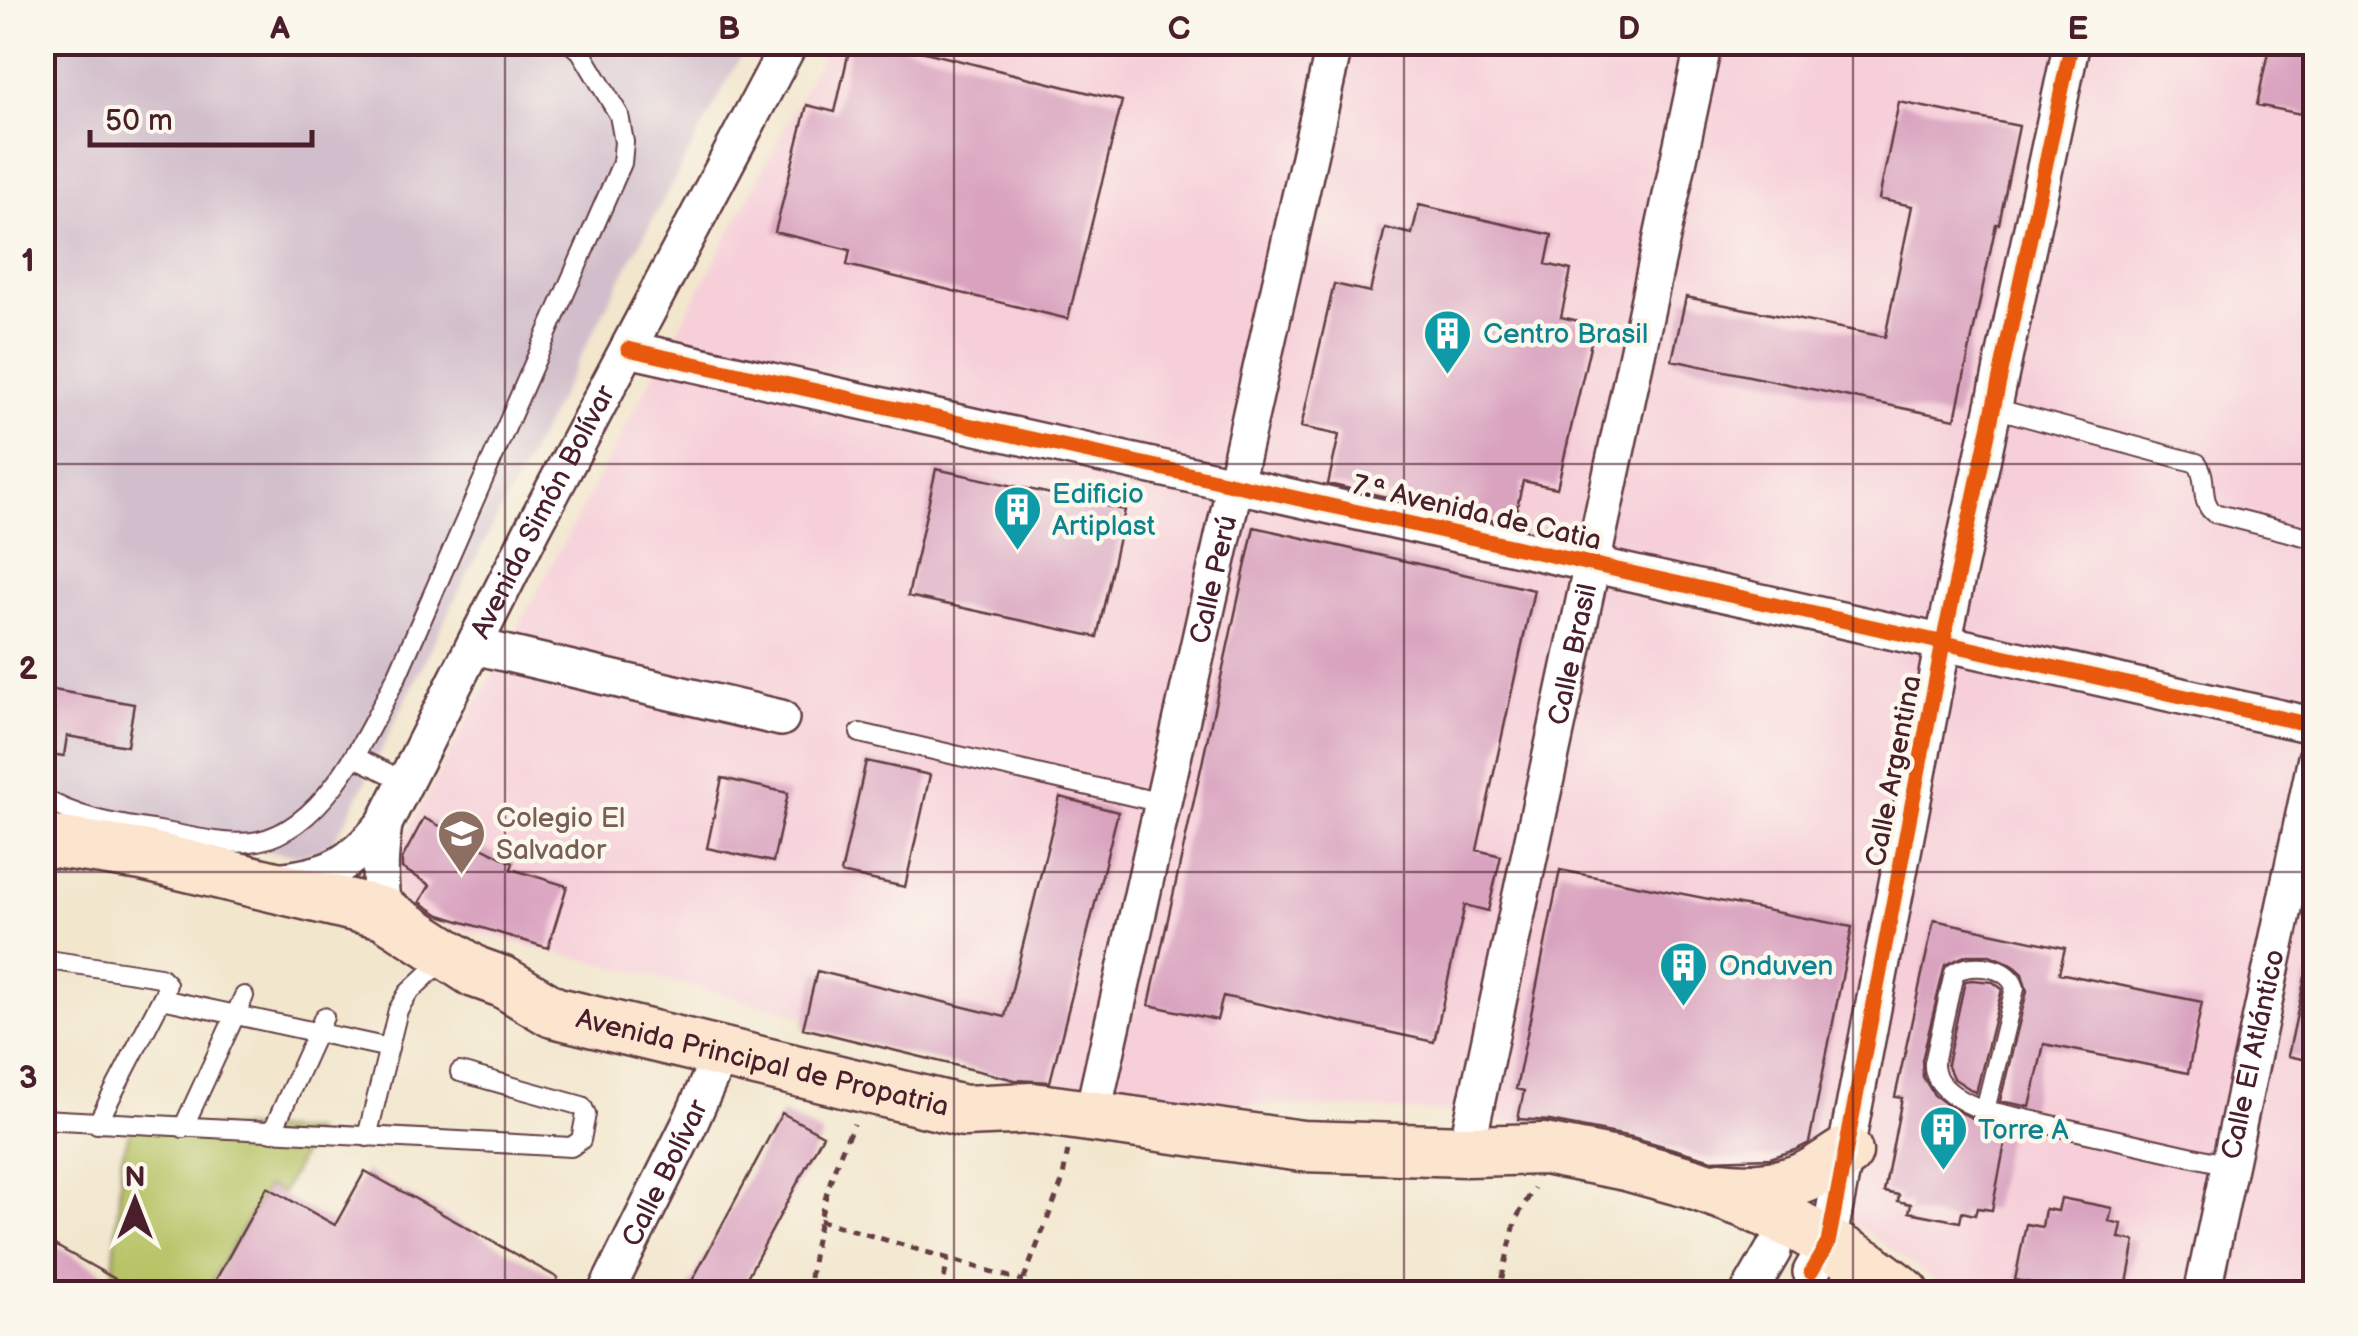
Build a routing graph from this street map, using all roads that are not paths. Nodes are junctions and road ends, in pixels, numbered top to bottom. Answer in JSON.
{"nodes":[{"id":1,"x":568,"y":42,"type":"edge"},
{"id":2,"x":790,"y":42,"type":"edge"},
{"id":3,"x":1335,"y":42,"type":"edge"},
{"id":4,"x":1704,"y":42,"type":"edge"},
{"id":5,"x":2072,"y":42,"type":"edge"},
{"id":6,"x":628,"y":349,"type":"junction"},
{"id":7,"x":1994,"y":408,"type":"junction"},
{"id":8,"x":1234,"y":484,"type":"junction"},
{"id":9,"x":2316,"y":540,"type":"edge"},
{"id":10,"x":1592,"y":565,"type":"junction"},
{"id":11,"x":1943,"y":644,"type":"junction"},
{"id":12,"x":474,"y":646,"type":"junction"},
{"id":13,"x":782,"y":718,"type":"dead end"},
{"id":14,"x":2316,"y":726,"type":"edge"},
{"id":15,"x":860,"y":733,"type":"dead end"},
{"id":16,"x":355,"y":757,"type":"junction"},
{"id":17,"x":2316,"y":758,"type":"edge"},
{"id":18,"x":406,"y":782,"type":"junction"},
{"id":19,"x":42,"y":797,"type":"edge"},
{"id":20,"x":1162,"y":803,"type":"junction"},
{"id":21,"x":384,"y":824,"type":"junction"},
{"id":22,"x":42,"y":840,"type":"edge"},
{"id":23,"x":42,"y":874,"type":"edge"},
{"id":24,"x":258,"y":882,"type":"junction"},
{"id":25,"x":418,"y":936,"type":"junction"},
{"id":26,"x":42,"y":959,"type":"edge"},
{"id":27,"x":503,"y":982,"type":"junction"},
{"id":28,"x":162,"y":999,"type":"junction"},
{"id":29,"x":240,"y":1005,"type":"junction"},
{"id":30,"x":320,"y":1024,"type":"junction"},
{"id":31,"x":389,"y":1048,"type":"junction"},
{"id":32,"x":721,"y":1052,"type":"junction"},
{"id":33,"x":460,"y":1072,"type":"dead end"},
{"id":34,"x":1985,"y":1110,"type":"junction"},
{"id":35,"x":1066,"y":1113,"type":"junction"},
{"id":36,"x":42,"y":1119,"type":"edge"},
{"id":37,"x":98,"y":1124,"type":"junction"},
{"id":38,"x":183,"y":1128,"type":"junction"},
{"id":39,"x":272,"y":1132,"type":"junction"},
{"id":40,"x":367,"y":1137,"type":"junction"},
{"id":41,"x":1466,"y":1151,"type":"junction"},
{"id":42,"x":1846,"y":1152,"type":"junction"},
{"id":43,"x":2229,"y":1165,"type":"junction"},
{"id":44,"x":1691,"y":1182,"type":"junction"},
{"id":45,"x":1815,"y":1265,"type":"edge"},
{"id":46,"x":605,"y":1294,"type":"edge"},
{"id":47,"x":1748,"y":1294,"type":"edge"},
{"id":48,"x":1904,"y":1294,"type":"edge"},
{"id":49,"x":2202,"y":1294,"type":"edge"}],
"edges":[{"from":1,"to":16,"type":"lane"},
{"from":2,"to":6,"type":"street","name":"Avenida Simón Bolívar"},
{"from":3,"to":8,"type":"street","name":"Calle Perú"},
{"from":4,"to":10,"type":"street","name":"Calle Brasil"},
{"from":5,"to":7,"type":"street","name":"Calle Argentina"},
{"from":6,"to":8,"type":"street","name":"7.ª Avenida de Catia"},
{"from":6,"to":12,"type":"street","name":"Avenida Simón Bolívar"},
{"from":7,"to":9,"type":"lane"},
{"from":7,"to":11,"type":"street","name":"Calle Argentina"},
{"from":8,"to":10,"type":"street","name":"7.ª Avenida de Catia"},
{"from":8,"to":20,"type":"street","name":"Calle Perú"},
{"from":10,"to":11,"type":"street","name":"7.ª Avenida de Catia"},
{"from":10,"to":41,"type":"street","name":"Calle Brasil"},
{"from":11,"to":14,"type":"street","name":"7.ª Avenida de Catia"},
{"from":11,"to":42,"type":"street","name":"Calle Argentina"},
{"from":12,"to":13,"type":"street"},
{"from":12,"to":18,"type":"street","name":"Avenida Simón Bolívar"},
{"from":15,"to":20,"type":"lane"},
{"from":16,"to":18,"type":"lane"},
{"from":16,"to":19,"type":"lane"},
{"from":17,"to":43,"type":"street","name":"Calle El Atlántico"},
{"from":18,"to":21,"type":"street","name":"Avenida Simón Bolívar"},
{"from":20,"to":35,"type":"street","name":"Calle Perú"},
{"from":21,"to":24,"type":"street","name":"Avenida Simón Bolívar"},
{"from":21,"to":25,"type":"street","name":"Avenida Simón Bolívar"},
{"from":22,"to":24,"type":"main road","name":"Avenida Principal de Propatria"},
{"from":23,"to":25,"type":"main road"},
{"from":24,"to":25,"type":"main road","name":"Avenida Principal de Propatria"},
{"from":25,"to":27,"type":"main road","name":"Avenida Principal de Propatria"},
{"from":25,"to":31,"type":"lane"},
{"from":26,"to":28,"type":"lane"},
{"from":27,"to":32,"type":"main road","name":"Avenida Principal de Propatria"},
{"from":27,"to":35,"type":"main road","name":"Avenida Principal de Propatria"},
{"from":28,"to":29,"type":"lane"},
{"from":28,"to":37,"type":"lane"},
{"from":29,"to":30,"type":"lane"},
{"from":29,"to":38,"type":"lane"},
{"from":30,"to":31,"type":"lane"},
{"from":30,"to":39,"type":"lane"},
{"from":31,"to":40,"type":"lane"},
{"from":32,"to":35,"type":"main road","name":"Avenida Principal de Propatria"},
{"from":32,"to":46,"type":"street","name":"Calle Bolívar"},
{"from":33,"to":40,"type":"lane"},
{"from":34,"to":34,"type":"lane"},
{"from":34,"to":43,"type":"lane"},
{"from":35,"to":41,"type":"main road","name":"Avenida Principal de Propatria"},
{"from":36,"to":37,"type":"lane"},
{"from":37,"to":38,"type":"lane"},
{"from":38,"to":39,"type":"lane"},
{"from":39,"to":40,"type":"lane"},
{"from":41,"to":44,"type":"main road","name":"Avenida Principal de Propatria"},
{"from":41,"to":45,"type":"main road","name":"Avenida Principal de Propatria"},
{"from":42,"to":44,"type":"main road"},
{"from":42,"to":45,"type":"street","name":"Calle Argentina"},
{"from":43,"to":49,"type":"street","name":"Calle El Atlántico"},
{"from":44,"to":45,"type":"main road","name":"Avenida Principal de Propatria"},
{"from":45,"to":47,"type":"street","name":"Calle Argentina"},
{"from":45,"to":48,"type":"main road","name":"Avenida Principal de Propatria"}]}
